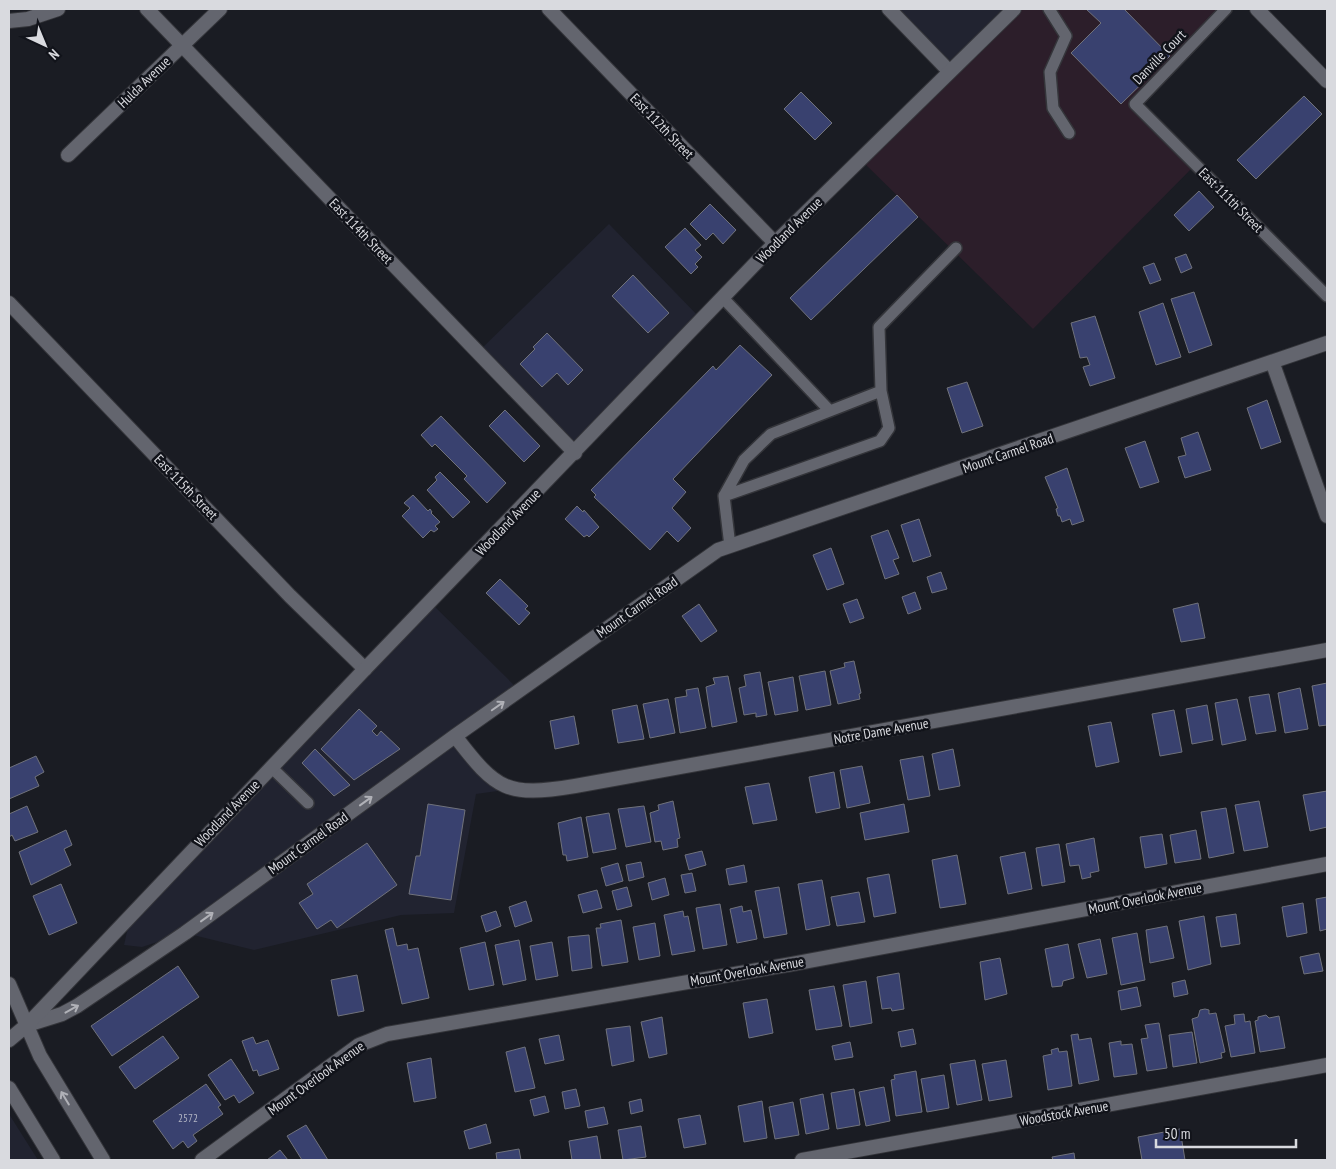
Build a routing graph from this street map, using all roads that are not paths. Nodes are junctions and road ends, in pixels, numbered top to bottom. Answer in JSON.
{"nodes":[{"id":1,"x":58,"y":9,"type":"edge"},
{"id":2,"x":147,"y":9,"type":"edge"},
{"id":3,"x":220,"y":9,"type":"edge"},
{"id":4,"x":549,"y":9,"type":"edge"},
{"id":5,"x":889,"y":9,"type":"edge"},
{"id":6,"x":1014,"y":9,"type":"edge"},
{"id":7,"x":1049,"y":9,"type":"edge"},
{"id":8,"x":1226,"y":9,"type":"edge"},
{"id":9,"x":1257,"y":9,"type":"edge"},
{"id":10,"x":9,"y":21,"type":"edge"},
{"id":11,"x":182,"y":45,"type":"junction"},
{"id":12,"x":949,"y":71,"type":"junction"},
{"id":13,"x":1327,"y":81,"type":"edge"},
{"id":14,"x":1135,"y":104,"type":"joint"},
{"id":15,"x":1069,"y":133,"type":"dead end"},
{"id":16,"x":68,"y":155,"type":"dead end"},
{"id":17,"x":775,"y":243,"type":"junction"},
{"id":18,"x":956,"y":248,"type":"dead end"},
{"id":19,"x":1327,"y":296,"type":"edge"},
{"id":20,"x":723,"y":298,"type":"junction"},
{"id":21,"x":9,"y":303,"type":"edge"},
{"id":22,"x":1327,"y":343,"type":"edge"},
{"id":23,"x":1273,"y":364,"type":"junction"},
{"id":24,"x":881,"y":391,"type":"junction"},
{"id":25,"x":829,"y":410,"type":"junction"},
{"id":26,"x":574,"y":453,"type":"junction"},
{"id":27,"x":724,"y":496,"type":"junction"},
{"id":28,"x":1327,"y":516,"type":"edge"},
{"id":29,"x":730,"y":546,"type":"junction"},
{"id":30,"x":1327,"y":650,"type":"edge"},
{"id":31,"x":365,"y":669,"type":"junction"},
{"id":32,"x":455,"y":736,"type":"junction"},
{"id":33,"x":271,"y":767,"type":"junction"},
{"id":34,"x":308,"y":803,"type":"dead end"},
{"id":35,"x":1327,"y":864,"type":"edge"},
{"id":36,"x":9,"y":984,"type":"edge"},
{"id":37,"x":26,"y":1025,"type":"junction"},
{"id":38,"x":9,"y":1040,"type":"edge"},
{"id":39,"x":1327,"y":1065,"type":"edge"},
{"id":40,"x":9,"y":1088,"type":"edge"},
{"id":41,"x":53,"y":1160,"type":"edge"},
{"id":42,"x":103,"y":1160,"type":"edge"},
{"id":43,"x":202,"y":1160,"type":"edge"},
{"id":44,"x":802,"y":1160,"type":"edge"}],
"edges":[{"from":1,"to":10,"type":"street"},
{"from":2,"to":11,"type":"street","name":"East 114th Street"},
{"from":3,"to":11,"type":"street","name":"Hulda Avenue"},
{"from":4,"to":17,"type":"street","name":"East 112th Street"},
{"from":5,"to":12,"type":"street"},
{"from":6,"to":12,"type":"street","name":"Woodland Avenue"},
{"from":7,"to":15,"type":"lane"},
{"from":8,"to":14,"type":"lane","name":"Danville Court"},
{"from":9,"to":13,"type":"street"},
{"from":11,"to":16,"type":"street","name":"Hulda Avenue"},
{"from":11,"to":26,"type":"street","name":"East 114th Street"},
{"from":12,"to":17,"type":"street","name":"Woodland Avenue"},
{"from":14,"to":19,"type":"lane","name":"East 111th Street"},
{"from":17,"to":20,"type":"street","name":"Woodland Avenue"},
{"from":18,"to":24,"type":"lane"},
{"from":20,"to":25,"type":"lane"},
{"from":20,"to":26,"type":"street","name":"Woodland Avenue"},
{"from":21,"to":31,"type":"street","name":"East 115th Street"},
{"from":22,"to":23,"type":"street","name":"Mount Carmel Road"},
{"from":23,"to":28,"type":"street"},
{"from":23,"to":29,"type":"street","name":"Mount Carmel Road"},
{"from":24,"to":25,"type":"lane"},
{"from":24,"to":27,"type":"lane"},
{"from":25,"to":27,"type":"lane"},
{"from":26,"to":31,"type":"street","name":"Woodland Avenue"},
{"from":27,"to":29,"type":"lane"},
{"from":32,"to":29,"type":"street","name":"Mount Carmel Road","one_way":true},
{"from":30,"to":32,"type":"street","name":"Notre Dame Avenue"},
{"from":31,"to":33,"type":"street","name":"Woodland Avenue"},
{"from":37,"to":32,"type":"street","name":"Mount Carmel Road","one_way":true},
{"from":33,"to":34,"type":"lane"},
{"from":33,"to":37,"type":"street","name":"Woodland Avenue"},
{"from":35,"to":43,"type":"street","name":"Mount Overlook Avenue"},
{"from":36,"to":37,"type":"street"},
{"from":37,"to":38,"type":"street","name":"Woodland Avenue"},
{"from":42,"to":37,"type":"street","one_way":true},
{"from":39,"to":44,"type":"street","name":"Woodstock Avenue"},
{"from":40,"to":41,"type":"street"}]}
